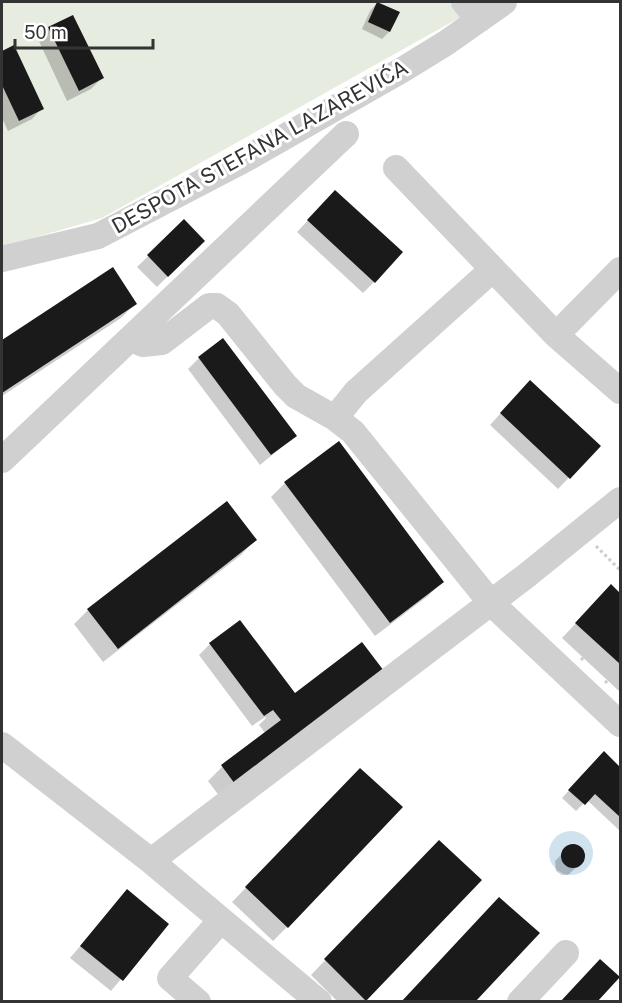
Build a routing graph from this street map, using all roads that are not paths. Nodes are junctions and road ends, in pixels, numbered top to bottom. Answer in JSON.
{"nodes":[{"id":1,"x":504,"y":2,"type":"edge"},
{"id":2,"x":471,"y":11,"type":"edge"},
{"id":3,"x":346,"y":134,"type":"dead end"},
{"id":4,"x":396,"y":168,"type":"dead end"},
{"id":5,"x":2,"y":259,"type":"edge"},
{"id":6,"x":493,"y":269,"type":"junction"},
{"id":7,"x":621,"y":270,"type":"edge"},
{"id":8,"x":556,"y":335,"type":"junction"},
{"id":9,"x":132,"y":338,"type":"junction"},
{"id":10,"x":621,"y":391,"type":"edge"},
{"id":11,"x":335,"y":418,"type":"junction"},
{"id":12,"x":2,"y":460,"type":"edge"},
{"id":13,"x":621,"y":500,"type":"edge"},
{"id":14,"x":491,"y":603,"type":"junction"},
{"id":15,"x":621,"y":724,"type":"edge"},
{"id":16,"x":2,"y":745,"type":"edge"},
{"id":17,"x":151,"y":861,"type":"junction"},
{"id":18,"x":221,"y":920,"type":"junction"},
{"id":19,"x":566,"y":953,"type":"dead end"},
{"id":20,"x":198,"y":1002,"type":"edge"},
{"id":21,"x":319,"y":1002,"type":"edge"},
{"id":22,"x":520,"y":1002,"type":"edge"}],
"edges":[{"from":1,"to":2,"type":"street","name":"DESPOTA STEFANA LAZAREVIĆA"},
{"from":2,"to":5,"type":"street","name":"DESPOTA STEFANA LAZAREVIĆA"},
{"from":3,"to":9,"type":"street"},
{"from":4,"to":6,"type":"street"},
{"from":6,"to":8,"type":"street"},
{"from":6,"to":11,"type":"street"},
{"from":7,"to":8,"type":"street"},
{"from":8,"to":10,"type":"street"},
{"from":9,"to":11,"type":"street"},
{"from":9,"to":12,"type":"street"},
{"from":11,"to":14,"type":"street"},
{"from":13,"to":14,"type":"street"},
{"from":14,"to":15,"type":"street"},
{"from":14,"to":17,"type":"street"},
{"from":16,"to":17,"type":"street"},
{"from":17,"to":18,"type":"street"},
{"from":18,"to":20,"type":"street"},
{"from":18,"to":21,"type":"street"},
{"from":19,"to":22,"type":"street"}]}
